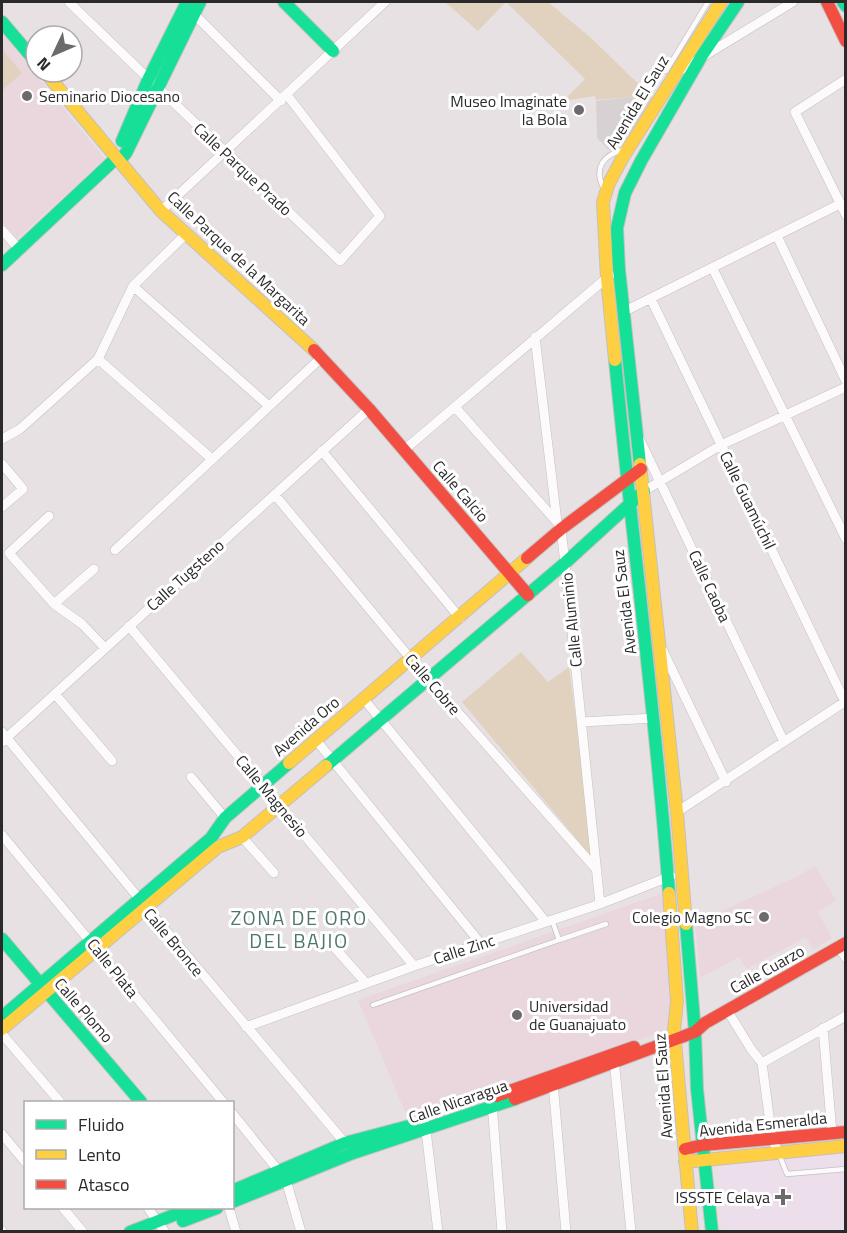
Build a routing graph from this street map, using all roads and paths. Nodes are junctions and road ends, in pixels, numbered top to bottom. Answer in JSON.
{"nodes":[{"id":1,"x":69,"y":2,"type":"edge"},
{"id":2,"x":200,"y":2,"type":"edge"},
{"id":3,"x":284,"y":2,"type":"edge"},
{"id":4,"x":385,"y":2,"type":"edge"},
{"id":5,"x":708,"y":2,"type":"edge"},
{"id":6,"x":721,"y":2,"type":"edge"},
{"id":7,"x":738,"y":2,"type":"edge"},
{"id":8,"x":793,"y":2,"type":"edge"},
{"id":9,"x":827,"y":2,"type":"edge"},
{"id":10,"x":843,"y":2,"type":"edge"},
{"id":11,"x":187,"y":6,"type":"edge"},
{"id":12,"x":846,"y":6,"type":"edge"},
{"id":13,"x":2,"y":22,"type":"edge"},
{"id":14,"x":846,"y":41,"type":"edge"},
{"id":15,"x":24,"y":48,"type":"edge"},
{"id":16,"x":333,"y":51,"type":"junction"},
{"id":17,"x":701,"y":57,"type":"junction"},
{"id":18,"x":669,"y":73,"type":"junction"},
{"id":19,"x":846,"y":79,"type":"edge"},
{"id":20,"x":55,"y":84,"type":"edge"},
{"id":21,"x":153,"y":84,"type":"junction"},
{"id":22,"x":284,"y":98,"type":"junction"},
{"id":23,"x":226,"y":151,"type":"junction"},
{"id":24,"x":116,"y":158,"type":"junction"},
{"id":25,"x":840,"y":204,"type":"junction"},
{"id":26,"x":161,"y":211,"type":"junction"},
{"id":27,"x":846,"y":215,"type":"edge"},
{"id":28,"x":2,"y":230,"type":"edge"},
{"id":29,"x":186,"y":234,"type":"junction"},
{"id":30,"x":777,"y":236,"type":"junction"},
{"id":31,"x":19,"y":249,"type":"junction"},
{"id":32,"x":2,"y":265,"type":"edge"},
{"id":33,"x":619,"y":268,"type":"junction"},
{"id":34,"x":713,"y":269,"type":"junction"},
{"id":35,"x":607,"y":278,"type":"junction"},
{"id":36,"x":133,"y":286,"type":"junction"},
{"id":37,"x":651,"y":299,"type":"junction"},
{"id":38,"x":623,"y":312,"type":"junction"},
{"id":39,"x":535,"y":338,"type":"junction"},
{"id":40,"x":322,"y":357,"type":"junction"},
{"id":41,"x":98,"y":359,"type":"junction"},
{"id":42,"x":846,"y":381,"type":"edge"},
{"id":43,"x":846,"y":387,"type":"edge"},
{"id":44,"x":269,"y":406,"type":"junction"},
{"id":45,"x":455,"y":407,"type":"junction"},
{"id":46,"x":369,"y":409,"type":"junction"},
{"id":47,"x":786,"y":415,"type":"junction"},
{"id":48,"x":636,"y":431,"type":"junction"},
{"id":49,"x":2,"y":439,"type":"edge"},
{"id":50,"x":721,"y":445,"type":"junction"},
{"id":51,"x":404,"y":450,"type":"junction"},
{"id":52,"x":322,"y":451,"type":"junction"},
{"id":53,"x":212,"y":459,"type":"junction"},
{"id":54,"x":2,"y":464,"type":"edge"},
{"id":55,"x":641,"y":469,"type":"junction"},
{"id":56,"x":626,"y":480,"type":"junction"},
{"id":57,"x":660,"y":481,"type":"junction"},
{"id":58,"x":644,"y":491,"type":"junction"},
{"id":59,"x":274,"y":495,"type":"junction"},
{"id":60,"x":629,"y":503,"type":"junction"},
{"id":61,"x":2,"y":507,"type":"edge"},
{"id":62,"x":49,"y":516,"type":"dead end"},
{"id":63,"x":559,"y":525,"type":"junction"},
{"id":64,"x":846,"y":539,"type":"edge"},
{"id":65,"x":115,"y":550,"type":"dead end"},
{"id":66,"x":565,"y":562,"type":"junction"},
{"id":67,"x":94,"y":569,"type":"dead end"},
{"id":68,"x":510,"y":573,"type":"junction"},
{"id":69,"x":528,"y":595,"type":"junction"},
{"id":70,"x":54,"y":604,"type":"junction"},
{"id":71,"x":460,"y":618,"type":"junction"},
{"id":72,"x":129,"y":626,"type":"junction"},
{"id":73,"x":658,"y":641,"type":"junction"},
{"id":74,"x":105,"y":648,"type":"junction"},
{"id":75,"x":410,"y":658,"type":"junction"},
{"id":76,"x":429,"y":679,"type":"junction"},
{"id":77,"x":55,"y":694,"type":"junction"},
{"id":78,"x":363,"y":698,"type":"junction"},
{"id":79,"x":845,"y":702,"type":"edge"},
{"id":80,"x":654,"y":718,"type":"junction"},
{"id":81,"x":380,"y":719,"type":"junction"},
{"id":82,"x":582,"y":722,"type":"junction"},
{"id":83,"x":3,"y":737,"type":"edge"},
{"id":84,"x":316,"y":740,"type":"junction"},
{"id":85,"x":784,"y":742,"type":"junction"},
{"id":86,"x":332,"y":759,"type":"junction"},
{"id":87,"x":112,"y":761,"type":"dead end"},
{"id":88,"x":191,"y":777,"type":"dead end"},
{"id":89,"x":726,"y":782,"type":"junction"},
{"id":90,"x":263,"y":786,"type":"junction"},
{"id":91,"x":280,"y":804,"type":"junction"},
{"id":92,"x":677,"y":812,"type":"junction"},
{"id":93,"x":225,"y":818,"type":"junction"},
{"id":94,"x":2,"y":835,"type":"edge"},
{"id":95,"x":242,"y":837,"type":"junction"},
{"id":96,"x":597,"y":870,"type":"junction"},
{"id":97,"x":274,"y":873,"type":"dead end"},
{"id":98,"x":682,"y":873,"type":"junction"},
{"id":99,"x":668,"y":876,"type":"junction"},
{"id":100,"x":142,"y":903,"type":"junction"},
{"id":101,"x":600,"y":904,"type":"junction"},
{"id":102,"x":549,"y":921,"type":"junction"},
{"id":103,"x":606,"y":924,"type":"dead end"},
{"id":104,"x":326,"y":938,"type":"dead end"},
{"id":105,"x":2,"y":939,"type":"edge"},
{"id":106,"x":559,"y":940,"type":"junction"},
{"id":107,"x":93,"y":944,"type":"junction"},
{"id":108,"x":481,"y":944,"type":"junction"},
{"id":109,"x":843,"y":949,"type":"edge"},
{"id":110,"x":414,"y":966,"type":"junction"},
{"id":111,"x":366,"y":983,"type":"junction"},
{"id":112,"x":42,"y":987,"type":"junction"},
{"id":113,"x":373,"y":1005,"type":"dead end"},
{"id":114,"x":727,"y":1010,"type":"junction"},
{"id":115,"x":846,"y":1016,"type":"edge"},
{"id":116,"x":2,"y":1017,"type":"edge"},
{"id":117,"x":698,"y":1026,"type":"junction"},
{"id":118,"x":246,"y":1027,"type":"junction"},
{"id":119,"x":823,"y":1028,"type":"junction"},
{"id":120,"x":2,"y":1029,"type":"edge"},
{"id":121,"x":2,"y":1034,"type":"edge"},
{"id":122,"x":674,"y":1035,"type":"junction"},
{"id":123,"x":614,"y":1059,"type":"junction"},
{"id":124,"x":762,"y":1063,"type":"junction"},
{"id":125,"x":553,"y":1081,"type":"junction"},
{"id":126,"x":59,"y":1101,"type":"edge"},
{"id":127,"x":140,"y":1101,"type":"edge"},
{"id":128,"x":223,"y":1101,"type":"edge"},
{"id":129,"x":491,"y":1102,"type":"junction"},
{"id":130,"x":234,"y":1115,"type":"edge"},
{"id":131,"x":426,"y":1126,"type":"junction"},
{"id":132,"x":846,"y":1132,"type":"edge"},
{"id":133,"x":832,"y":1133,"type":"junction"},
{"id":134,"x":2,"y":1134,"type":"edge"},
{"id":135,"x":772,"y":1138,"type":"junction"},
{"id":136,"x":345,"y":1143,"type":"junction"},
{"id":137,"x":703,"y":1145,"type":"junction"},
{"id":138,"x":846,"y":1146,"type":"edge"},
{"id":139,"x":778,"y":1152,"type":"junction"},
{"id":140,"x":685,"y":1156,"type":"junction"},
{"id":141,"x":705,"y":1159,"type":"junction"},
{"id":142,"x":24,"y":1160,"type":"edge"},
{"id":143,"x":846,"y":1169,"type":"edge"},
{"id":144,"x":283,"y":1175,"type":"junction"},
{"id":145,"x":234,"y":1190,"type":"edge"},
{"id":146,"x":234,"y":1201,"type":"edge"},
{"id":147,"x":64,"y":1209,"type":"edge"},
{"id":148,"x":149,"y":1209,"type":"edge"},
{"id":149,"x":190,"y":1209,"type":"edge"},
{"id":150,"x":214,"y":1209,"type":"edge"},
{"id":151,"x":229,"y":1209,"type":"edge"},
{"id":152,"x":161,"y":1228,"type":"edge"},
{"id":153,"x":83,"y":1232,"type":"edge"},
{"id":154,"x":130,"y":1232,"type":"edge"},
{"id":155,"x":236,"y":1232,"type":"edge"},
{"id":156,"x":301,"y":1232,"type":"edge"},
{"id":157,"x":438,"y":1232,"type":"edge"},
{"id":158,"x":502,"y":1232,"type":"edge"},
{"id":159,"x":566,"y":1232,"type":"edge"},
{"id":160,"x":631,"y":1232,"type":"edge"},
{"id":161,"x":692,"y":1232,"type":"edge"},
{"id":162,"x":712,"y":1232,"type":"edge"}],
"edges":[{"from":1,"to":21,"type":"street","name":"Calle Parque Prado"},
{"from":2,"to":11,"type":"main road"},
{"from":3,"to":16,"type":"main road"},
{"from":4,"to":16,"type":"street"},
{"from":5,"to":18,"type":"lane"},
{"from":6,"to":18,"type":"main road","name":"Avenida El Sauz"},
{"from":7,"to":17,"type":"main road","name":"Avenida El Sauz"},
{"from":8,"to":17,"type":"street"},
{"from":9,"to":14,"type":"main road"},
{"from":10,"to":12,"type":"main road"},
{"from":11,"to":21,"type":"main road"},
{"from":11,"to":22,"type":"street"},
{"from":13,"to":15,"type":"main road"},
{"from":16,"to":22,"type":"street"},
{"from":17,"to":18,"type":"street"},
{"from":17,"to":33,"type":"main road","name":"Avenida El Sauz"},
{"from":18,"to":35,"type":"main road","name":"Avenida El Sauz"},
{"from":19,"to":25,"type":"street"},
{"from":20,"to":24,"type":"main road","name":"Calle Parque de la Margarita"},
{"from":21,"to":23,"type":"street","name":"Calle Parque Prado"},
{"from":21,"to":24,"type":"main road"},
{"from":22,"to":23,"type":"street"},
{"from":22,"to":23,"type":"street","name":"Calle Parque Prado"},
{"from":23,"to":26,"type":"street"},
{"from":24,"to":26,"type":"main road","name":"Calle Parque de la Margarita"},
{"from":24,"to":31,"type":"main road"},
{"from":25,"to":27,"type":"street"},
{"from":25,"to":30,"type":"street"},
{"from":26,"to":29,"type":"main road","name":"Calle Parque de la Margarita"},
{"from":28,"to":31,"type":"street"},
{"from":29,"to":36,"type":"street"},
{"from":29,"to":40,"type":"main road","name":"Calle Parque de la Margarita"},
{"from":30,"to":34,"type":"street"},
{"from":30,"to":42,"type":"street"},
{"from":31,"to":32,"type":"main road"},
{"from":33,"to":35,"type":"street"},
{"from":33,"to":38,"type":"main road","name":"Avenida El Sauz"},
{"from":34,"to":37,"type":"street"},
{"from":34,"to":47,"type":"street"},
{"from":35,"to":39,"type":"street"},
{"from":35,"to":56,"type":"main road","name":"Avenida El Sauz"},
{"from":36,"to":41,"type":"street"},
{"from":36,"to":44,"type":"street"},
{"from":37,"to":38,"type":"street"},
{"from":37,"to":50,"type":"street","name":"Calle Guamúchil"},
{"from":38,"to":48,"type":"main road","name":"Avenida El Sauz"},
{"from":39,"to":45,"type":"street"},
{"from":39,"to":63,"type":"street","name":"Calle Aluminio"},
{"from":40,"to":44,"type":"street"},
{"from":40,"to":46,"type":"main road","name":"Calle Parque de la Margarita"},
{"from":41,"to":49,"type":"street"},
{"from":41,"to":53,"type":"street"},
{"from":43,"to":47,"type":"street"},
{"from":44,"to":53,"type":"street"},
{"from":45,"to":51,"type":"street"},
{"from":45,"to":63,"type":"street"},
{"from":46,"to":51,"type":"main road","name":"Calle Calcio"},
{"from":46,"to":52,"type":"street","name":"Calle Tugsteno"},
{"from":47,"to":50,"type":"street"},
{"from":47,"to":64,"type":"street"},
{"from":48,"to":55,"type":"main road","name":"Avenida El Sauz"},
{"from":48,"to":57,"type":"street","name":"Calle Caoba"},
{"from":50,"to":57,"type":"street"},
{"from":50,"to":79,"type":"street","name":"Calle Guamúchil"},
{"from":51,"to":68,"type":"main road","name":"Calle Calcio"},
{"from":52,"to":59,"type":"street","name":"Calle Tugsteno"},
{"from":52,"to":71,"type":"street"},
{"from":53,"to":65,"type":"street"},
{"from":54,"to":61,"type":"street"},
{"from":55,"to":56,"type":"main road","name":"Avenida Oro"},
{"from":55,"to":58,"type":"main road","name":"Avenida El Sauz"},
{"from":56,"to":60,"type":"main road","name":"Avenida El Sauz"},
{"from":56,"to":63,"type":"main road","name":"Avenida Oro"},
{"from":57,"to":58,"type":"street"},
{"from":57,"to":85,"type":"street","name":"Calle Caoba"},
{"from":58,"to":60,"type":"main road","name":"Avenida Oro"},
{"from":58,"to":73,"type":"main road","name":"Avenida El Sauz"},
{"from":59,"to":72,"type":"street","name":"Calle Tugsteno"},
{"from":59,"to":75,"type":"street","name":"Calle Cobre"},
{"from":60,"to":66,"type":"main road","name":"Avenida Oro"},
{"from":60,"to":80,"type":"main road","name":"Avenida El Sauz"},
{"from":62,"to":70,"type":"street"},
{"from":63,"to":66,"type":"street","name":"Calle Aluminio"},
{"from":63,"to":68,"type":"main road","name":"Avenida Oro"},
{"from":66,"to":69,"type":"main road","name":"Avenida Oro"},
{"from":66,"to":82,"type":"street","name":"Calle Aluminio"},
{"from":67,"to":70,"type":"street"},
{"from":68,"to":69,"type":"main road","name":"Calle Calcio"},
{"from":68,"to":71,"type":"main road","name":"Avenida Oro"},
{"from":69,"to":76,"type":"main road","name":"Avenida Oro"},
{"from":70,"to":74,"type":"street"},
{"from":71,"to":75,"type":"main road","name":"Avenida Oro"},
{"from":72,"to":74,"type":"street","name":"Calle Tugsteno"},
{"from":72,"to":90,"type":"street","name":"Calle Magnesio"},
{"from":73,"to":89,"type":"street"},
{"from":73,"to":92,"type":"main road","name":"Avenida El Sauz"},
{"from":74,"to":77,"type":"street","name":"Calle Tugsteno"},
{"from":75,"to":76,"type":"street","name":"Calle Cobre"},
{"from":75,"to":78,"type":"main road","name":"Avenida Oro"},
{"from":76,"to":81,"type":"main road","name":"Avenida Oro"},
{"from":76,"to":96,"type":"street","name":"Calle Cobre"},
{"from":77,"to":83,"type":"street","name":"Calle Tugsteno"},
{"from":77,"to":87,"type":"street"},
{"from":78,"to":81,"type":"street"},
{"from":78,"to":84,"type":"main road","name":"Avenida Oro"},
{"from":79,"to":85,"type":"street"},
{"from":80,"to":82,"type":"street"},
{"from":80,"to":99,"type":"main road","name":"Avenida El Sauz"},
{"from":81,"to":86,"type":"main road","name":"Avenida Oro"},
{"from":81,"to":102,"type":"street"},
{"from":82,"to":96,"type":"street","name":"Calle Aluminio"},
{"from":83,"to":100,"type":"street","name":"Calle Bronce"},
{"from":84,"to":86,"type":"street"},
{"from":84,"to":90,"type":"main road","name":"Avenida Oro"},
{"from":85,"to":89,"type":"street"},
{"from":86,"to":91,"type":"main road","name":"Avenida Oro"},
{"from":86,"to":108,"type":"street"},
{"from":88,"to":93,"type":"street"},
{"from":89,"to":92,"type":"street"},
{"from":90,"to":91,"type":"street","name":"Calle Magnesio"},
{"from":90,"to":93,"type":"main road","name":"Avenida Oro"},
{"from":91,"to":95,"type":"main road","name":"Avenida Oro"},
{"from":91,"to":110,"type":"street","name":"Calle Magnesio"},
{"from":92,"to":98,"type":"main road","name":"Avenida El Sauz"},
{"from":93,"to":100,"type":"main road","name":"Avenida Oro"},
{"from":94,"to":107,"type":"street","name":"Calle Plata"},
{"from":95,"to":97,"type":"street"},
{"from":95,"to":100,"type":"main road","name":"Avenida Oro"},
{"from":96,"to":101,"type":"street","name":"Calle Aluminio"},
{"from":98,"to":99,"type":"street","name":"Calle Zinc"},
{"from":98,"to":117,"type":"main road","name":"Avenida El Sauz"},
{"from":99,"to":101,"type":"street","name":"Calle Zinc"},
{"from":99,"to":122,"type":"main road","name":"Avenida El Sauz"},
{"from":100,"to":107,"type":"main road","name":"Avenida Oro"},
{"from":100,"to":118,"type":"street","name":"Calle Bronce"},
{"from":101,"to":102,"type":"street","name":"Calle Zinc"},
{"from":102,"to":106,"type":"lane"},
{"from":102,"to":108,"type":"street","name":"Calle Zinc"},
{"from":103,"to":106,"type":"lane"},
{"from":104,"to":111,"type":"street"},
{"from":105,"to":112,"type":"main road","name":"Calle Plomo"},
{"from":106,"to":113,"type":"lane"},
{"from":107,"to":112,"type":"main road","name":"Avenida Oro"},
{"from":107,"to":128,"type":"street","name":"Calle Plata"},
{"from":108,"to":110,"type":"street","name":"Calle Zinc"},
{"from":109,"to":114,"type":"main road","name":"Calle Cuarzo"},
{"from":110,"to":111,"type":"street","name":"Calle Zinc"},
{"from":111,"to":118,"type":"street","name":"Calle Zinc"},
{"from":112,"to":116,"type":"main road","name":"Avenida Oro"},
{"from":112,"to":120,"type":"main road","name":"Avenida Oro"},
{"from":112,"to":127,"type":"main road","name":"Calle Plomo"},
{"from":114,"to":117,"type":"main road","name":"Calle Cuarzo"},
{"from":114,"to":124,"type":"street"},
{"from":115,"to":119,"type":"street"},
{"from":117,"to":122,"type":"main road","name":"Calle Nicaragua"},
{"from":117,"to":137,"type":"main road","name":"Avenida El Sauz"},
{"from":118,"to":136,"type":"street","name":"Calle Bronce"},
{"from":119,"to":124,"type":"street"},
{"from":119,"to":133,"type":"street"},
{"from":121,"to":126,"type":"street"},
{"from":122,"to":123,"type":"main road","name":"Calle Nicaragua"},
{"from":122,"to":140,"type":"main road","name":"Avenida El Sauz"},
{"from":123,"to":125,"type":"main road","name":"Calle Nicaragua"},
{"from":123,"to":160,"type":"street"},
{"from":124,"to":135,"type":"street"},
{"from":125,"to":129,"type":"main road","name":"Calle Nicaragua"},
{"from":125,"to":159,"type":"street"},
{"from":129,"to":131,"type":"main road","name":"Calle Nicaragua"},
{"from":129,"to":158,"type":"street"},
{"from":130,"to":144,"type":"street"},
{"from":131,"to":136,"type":"main road","name":"Calle Nicaragua"},
{"from":131,"to":144,"type":"main road","name":"Calle Nicaragua"},
{"from":131,"to":157,"type":"street"},
{"from":132,"to":133,"type":"main road","name":"Avenida Esmeralda"},
{"from":133,"to":135,"type":"main road","name":"Avenida Esmeralda"},
{"from":134,"to":142,"type":"street"},
{"from":135,"to":137,"type":"main road","name":"Avenida Esmeralda"},
{"from":135,"to":139,"type":"street"},
{"from":136,"to":144,"type":"main road","name":"Calle Nicaragua"},
{"from":137,"to":140,"type":"main road","name":"Avenida Esmeralda"},
{"from":137,"to":141,"type":"main road","name":"Avenida El Sauz"},
{"from":138,"to":139,"type":"main road","name":"Avenida Esmeralda"},
{"from":139,"to":141,"type":"main road","name":"Avenida Esmeralda"},
{"from":139,"to":143,"type":"lane"},
{"from":140,"to":141,"type":"main road","name":"Avenida Esmeralda"},
{"from":140,"to":161,"type":"main road","name":"Avenida El Sauz"},
{"from":141,"to":162,"type":"main road","name":"Avenida El Sauz"},
{"from":144,"to":145,"type":"main road","name":"Calle Nicaragua"},
{"from":144,"to":146,"type":"main road","name":"Calle Nicaragua"},
{"from":144,"to":156,"type":"street"},
{"from":147,"to":153,"type":"street"},
{"from":148,"to":152,"type":"street"},
{"from":149,"to":152,"type":"main road"},
{"from":150,"to":152,"type":"main road"},
{"from":151,"to":155,"type":"street"},
{"from":152,"to":154,"type":"main road"}]}
